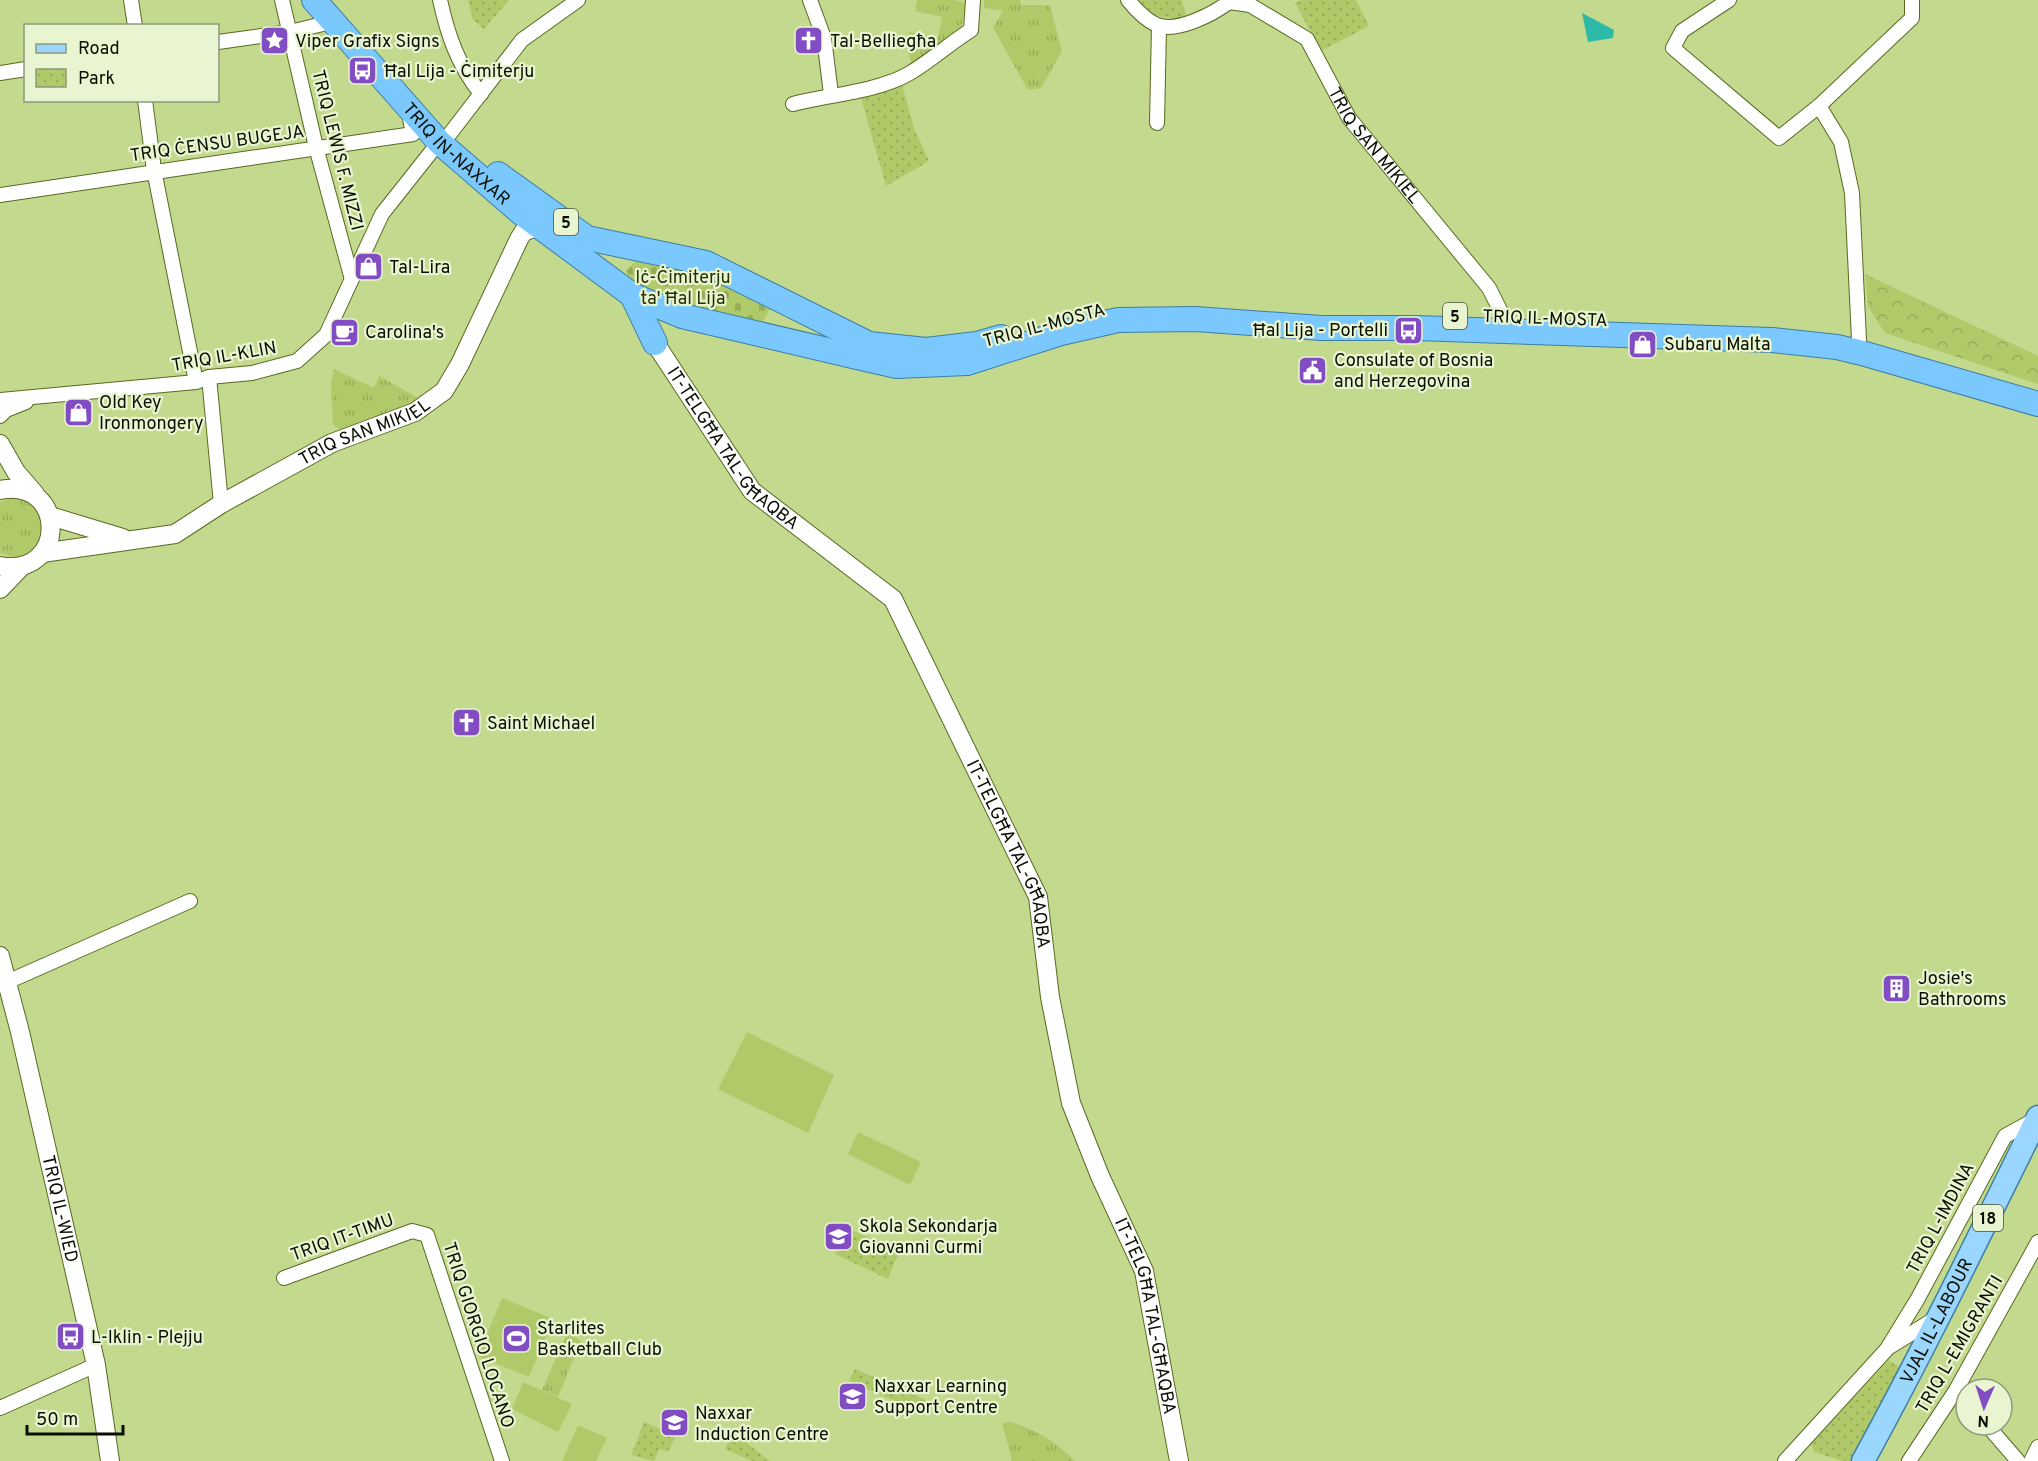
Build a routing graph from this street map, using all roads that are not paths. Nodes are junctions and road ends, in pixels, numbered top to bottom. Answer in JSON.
{"nodes":[{"id":1,"x":131,"y":0,"type":"edge"},
{"id":2,"x":282,"y":0,"type":"edge"},
{"id":3,"x":314,"y":0,"type":"edge"},
{"id":4,"x":440,"y":0,"type":"edge"},
{"id":5,"x":578,"y":0,"type":"edge"},
{"id":6,"x":810,"y":0,"type":"edge"},
{"id":7,"x":973,"y":0,"type":"edge"},
{"id":8,"x":1128,"y":0,"type":"edge"},
{"id":9,"x":1729,"y":0,"type":"edge"},
{"id":10,"x":1912,"y":0,"type":"edge"},
{"id":11,"x":1229,"y":1,"type":"edge"},
{"id":12,"x":328,"y":11,"type":"edge"},
{"id":13,"x":135,"y":24,"type":"edge"},
{"id":14,"x":1159,"y":26,"type":"junction"},
{"id":15,"x":291,"y":32,"type":"junction"},
{"id":16,"x":219,"y":42,"type":"edge"},
{"id":17,"x":24,"y":69,"type":"edge"},
{"id":18,"x":0,"y":73,"type":"edge"},
{"id":19,"x":481,"y":94,"type":"junction"},
{"id":20,"x":831,"y":94,"type":"junction"},
{"id":21,"x":145,"y":102,"type":"edge"},
{"id":22,"x":793,"y":104,"type":"dead end"},
{"id":23,"x":1819,"y":106,"type":"junction"},
{"id":24,"x":408,"y":108,"type":"junction"},
{"id":25,"x":1157,"y":123,"type":"dead end"},
{"id":26,"x":413,"y":134,"type":"junction"},
{"id":27,"x":441,"y":142,"type":"junction"},
{"id":28,"x":316,"y":147,"type":"junction"},
{"id":29,"x":154,"y":170,"type":"junction"},
{"id":30,"x":0,"y":195,"type":"edge"},
{"id":31,"x":524,"y":226,"type":"junction"},
{"id":32,"x":630,"y":249,"type":"junction"},
{"id":33,"x":351,"y":276,"type":"junction"},
{"id":34,"x":626,"y":290,"type":"junction"},
{"id":35,"x":779,"y":300,"type":"junction"},
{"id":36,"x":682,"y":316,"type":"junction"},
{"id":37,"x":1504,"y":318,"type":"junction"},
{"id":38,"x":773,"y":337,"type":"junction"},
{"id":39,"x":1859,"y":340,"type":"junction"},
{"id":40,"x":655,"y":343,"type":"junction"},
{"id":41,"x":869,"y":352,"type":"junction"},
{"id":42,"x":203,"y":380,"type":"junction"},
{"id":43,"x":2038,"y":393,"type":"edge"},
{"id":44,"x":37,"y":398,"type":"junction"},
{"id":45,"x":0,"y":400,"type":"edge"},
{"id":46,"x":2038,"y":404,"type":"edge"},
{"id":47,"x":0,"y":416,"type":"edge"},
{"id":48,"x":0,"y":444,"type":"edge"},
{"id":49,"x":0,"y":490,"type":"edge"},
{"id":50,"x":38,"y":497,"type":"junction"},
{"id":51,"x":221,"y":504,"type":"junction"},
{"id":52,"x":50,"y":516,"type":"junction"},
{"id":53,"x":131,"y":541,"type":"junction"},
{"id":54,"x":42,"y":553,"type":"junction"},
{"id":55,"x":0,"y":566,"type":"edge"},
{"id":56,"x":22,"y":566,"type":"junction"},
{"id":57,"x":0,"y":589,"type":"edge"},
{"id":58,"x":190,"y":902,"type":"dead end"},
{"id":59,"x":0,"y":956,"type":"edge"},
{"id":60,"x":7,"y":982,"type":"junction"},
{"id":61,"x":2038,"y":1117,"type":"edge"},
{"id":62,"x":412,"y":1231,"type":"joint"},
{"id":63,"x":2037,"y":1244,"type":"edge"},
{"id":64,"x":284,"y":1278,"type":"dead end"},
{"id":65,"x":1936,"y":1318,"type":"junction"},
{"id":66,"x":1887,"y":1349,"type":"junction"},
{"id":67,"x":96,"y":1365,"type":"junction"},
{"id":68,"x":1916,"y":1365,"type":"junction"},
{"id":69,"x":1963,"y":1377,"type":"edge"},
{"id":70,"x":1954,"y":1393,"type":"edge"},
{"id":71,"x":0,"y":1408,"type":"edge"},
{"id":72,"x":1997,"y":1437,"type":"edge"},
{"id":73,"x":2038,"y":1447,"type":"edge"},
{"id":74,"x":110,"y":1461,"type":"edge"},
{"id":75,"x":502,"y":1461,"type":"edge"},
{"id":76,"x":1179,"y":1461,"type":"edge"},
{"id":77,"x":1785,"y":1461,"type":"edge"},
{"id":78,"x":1863,"y":1461,"type":"edge"},
{"id":79,"x":1909,"y":1461,"type":"edge"},
{"id":80,"x":2018,"y":1461,"type":"edge"},
{"id":81,"x":2031,"y":1461,"type":"edge"}],
"edges":[{"from":1,"to":13,"type":"street"},
{"from":2,"to":15,"type":"street","name":"TRIQ LEWIS F. MIZZI"},
{"from":3,"to":12,"type":"highway","name":"TRIQ IN-NAXXAR","number":"5"},
{"from":4,"to":19,"type":"street"},
{"from":5,"to":19,"type":"street","name":"TRIQ IL-KLIN"},
{"from":6,"to":20,"type":"street"},
{"from":7,"to":20,"type":"street"},
{"from":8,"to":14,"type":"street"},
{"from":9,"to":23,"type":"street"},
{"from":10,"to":23,"type":"street"},
{"from":11,"to":14,"type":"street"},
{"from":11,"to":37,"type":"street","name":"TRIQ SAN MIKIEL"},
{"from":12,"to":15,"type":"street"},
{"from":12,"to":24,"type":"highway","name":"TRIQ IN-NAXXAR","number":"5"},
{"from":12,"to":27,"type":"highway","name":"TRIQ IN-NAXXAR","number":"5"},
{"from":14,"to":25,"type":"street"},
{"from":15,"to":16,"type":"street"},
{"from":15,"to":28,"type":"street","name":"TRIQ LEWIS F. MIZZI"},
{"from":17,"to":18,"type":"street"},
{"from":19,"to":27,"type":"street","name":"TRIQ IL-KLIN"},
{"from":20,"to":22,"type":"street"},
{"from":21,"to":29,"type":"street"},
{"from":23,"to":39,"type":"street"},
{"from":24,"to":26,"type":"street"},
{"from":24,"to":27,"type":"highway","name":"TRIQ IN-NAXXAR","number":"5"},
{"from":26,"to":27,"type":"street","name":"TRIQ IN-NAXXAR"},
{"from":26,"to":28,"type":"street","name":"TRIQ ĊENSU BUGEJA"},
{"from":27,"to":31,"type":"highway","name":"TRIQ IN-NAXXAR","number":"5"},
{"from":27,"to":32,"type":"highway","name":"TRIQ IN-NAXXAR","number":"5"},
{"from":27,"to":33,"type":"street","name":"TRIQ IL-KLIN"},
{"from":28,"to":29,"type":"street","name":"TRIQ ĊENSU BUGEJA"},
{"from":28,"to":33,"type":"street","name":"TRIQ LEWIS F. MIZZI"},
{"from":29,"to":30,"type":"street","name":"TRIQ ĊENSU BUGEJA"},
{"from":29,"to":42,"type":"street"},
{"from":31,"to":34,"type":"highway","name":"TRIQ IN-NAXXAR","number":"5"},
{"from":31,"to":51,"type":"street","name":"TRIQ SAN MIKIEL"},
{"from":32,"to":34,"type":"highway"},
{"from":32,"to":35,"type":"highway","name":"TRIQ IN-NAXXAR","number":"5"},
{"from":33,"to":42,"type":"street","name":"TRIQ IL-KLIN"},
{"from":34,"to":36,"type":"highway","name":"TRIQ IN-NAXXAR","number":"5"},
{"from":34,"to":40,"type":"highway"},
{"from":35,"to":38,"type":"highway"},
{"from":35,"to":41,"type":"highway","name":"TRIQ IN-NAXXAR","number":"5"},
{"from":36,"to":38,"type":"highway","name":"TRIQ IN-NAXXAR","number":"5"},
{"from":36,"to":40,"type":"highway"},
{"from":37,"to":39,"type":"highway","name":"TRIQ IL-MOSTA","number":"5"},
{"from":37,"to":41,"type":"highway","name":"TRIQ IL-MOSTA","number":"5"},
{"from":38,"to":41,"type":"highway","name":"TRIQ IN-NAXXAR","number":"5"},
{"from":39,"to":43,"type":"highway","name":"TRIQ IL-MOSTA","number":"5"},
{"from":40,"to":76,"type":"street","name":"IT-TELGĦA TAL-GĦAQBA"},
{"from":41,"to":46,"type":"highway","name":"TRIQ IL-MOSTA","number":"5"},
{"from":42,"to":44,"type":"street","name":"TRIQ IL-KLIN"},
{"from":42,"to":51,"type":"street"},
{"from":44,"to":45,"type":"street","name":"TRIQ IL-KLIN"},
{"from":44,"to":47,"type":"street","name":"TRIQ IL-KLIN"},
{"from":48,"to":50,"type":"street"},
{"from":49,"to":50,"type":"street"},
{"from":50,"to":52,"type":"street"},
{"from":51,"to":53,"type":"street","name":"TRIQ SAN MIKIEL"},
{"from":52,"to":53,"type":"street","name":"TRIQ SAN MIKIEL"},
{"from":52,"to":54,"type":"street"},
{"from":53,"to":54,"type":"street","name":"TRIQ SAN MIKIEL"},
{"from":54,"to":56,"type":"street"},
{"from":55,"to":56,"type":"street"},
{"from":56,"to":57,"type":"street"},
{"from":58,"to":60,"type":"street"},
{"from":59,"to":60,"type":"street","name":"TRIQ IL-WIED"},
{"from":60,"to":67,"type":"street","name":"TRIQ IL-WIED"},
{"from":61,"to":65,"type":"main road","name":"VJAL IL-LABOUR","number":"18"},
{"from":61,"to":66,"type":"street","name":"TRIQ L-IMDINA"},
{"from":62,"to":64,"type":"street","name":"TRIQ IT-TIMU"},
{"from":62,"to":75,"type":"street","name":"TRIQ GIORGIO LOCANO"},
{"from":63,"to":69,"type":"street","name":"TRIQ L-EMIGRANTI"},
{"from":65,"to":66,"type":"street","name":"TRIQ L-IMDINA"},
{"from":65,"to":68,"type":"main road","name":"VJAL IL-LABOUR","number":"18"},
{"from":66,"to":68,"type":"street"},
{"from":66,"to":77,"type":"street","name":"TRIQ L-IMDINA"},
{"from":67,"to":71,"type":"street"},
{"from":67,"to":74,"type":"street","name":"TRIQ IL-WIED"},
{"from":68,"to":78,"type":"main road","name":"VJAL IL-LABOUR","number":"18"},
{"from":70,"to":79,"type":"street","name":"TRIQ L-EMIGRANTI"},
{"from":72,"to":80,"type":"street"},
{"from":73,"to":81,"type":"street"}]}
